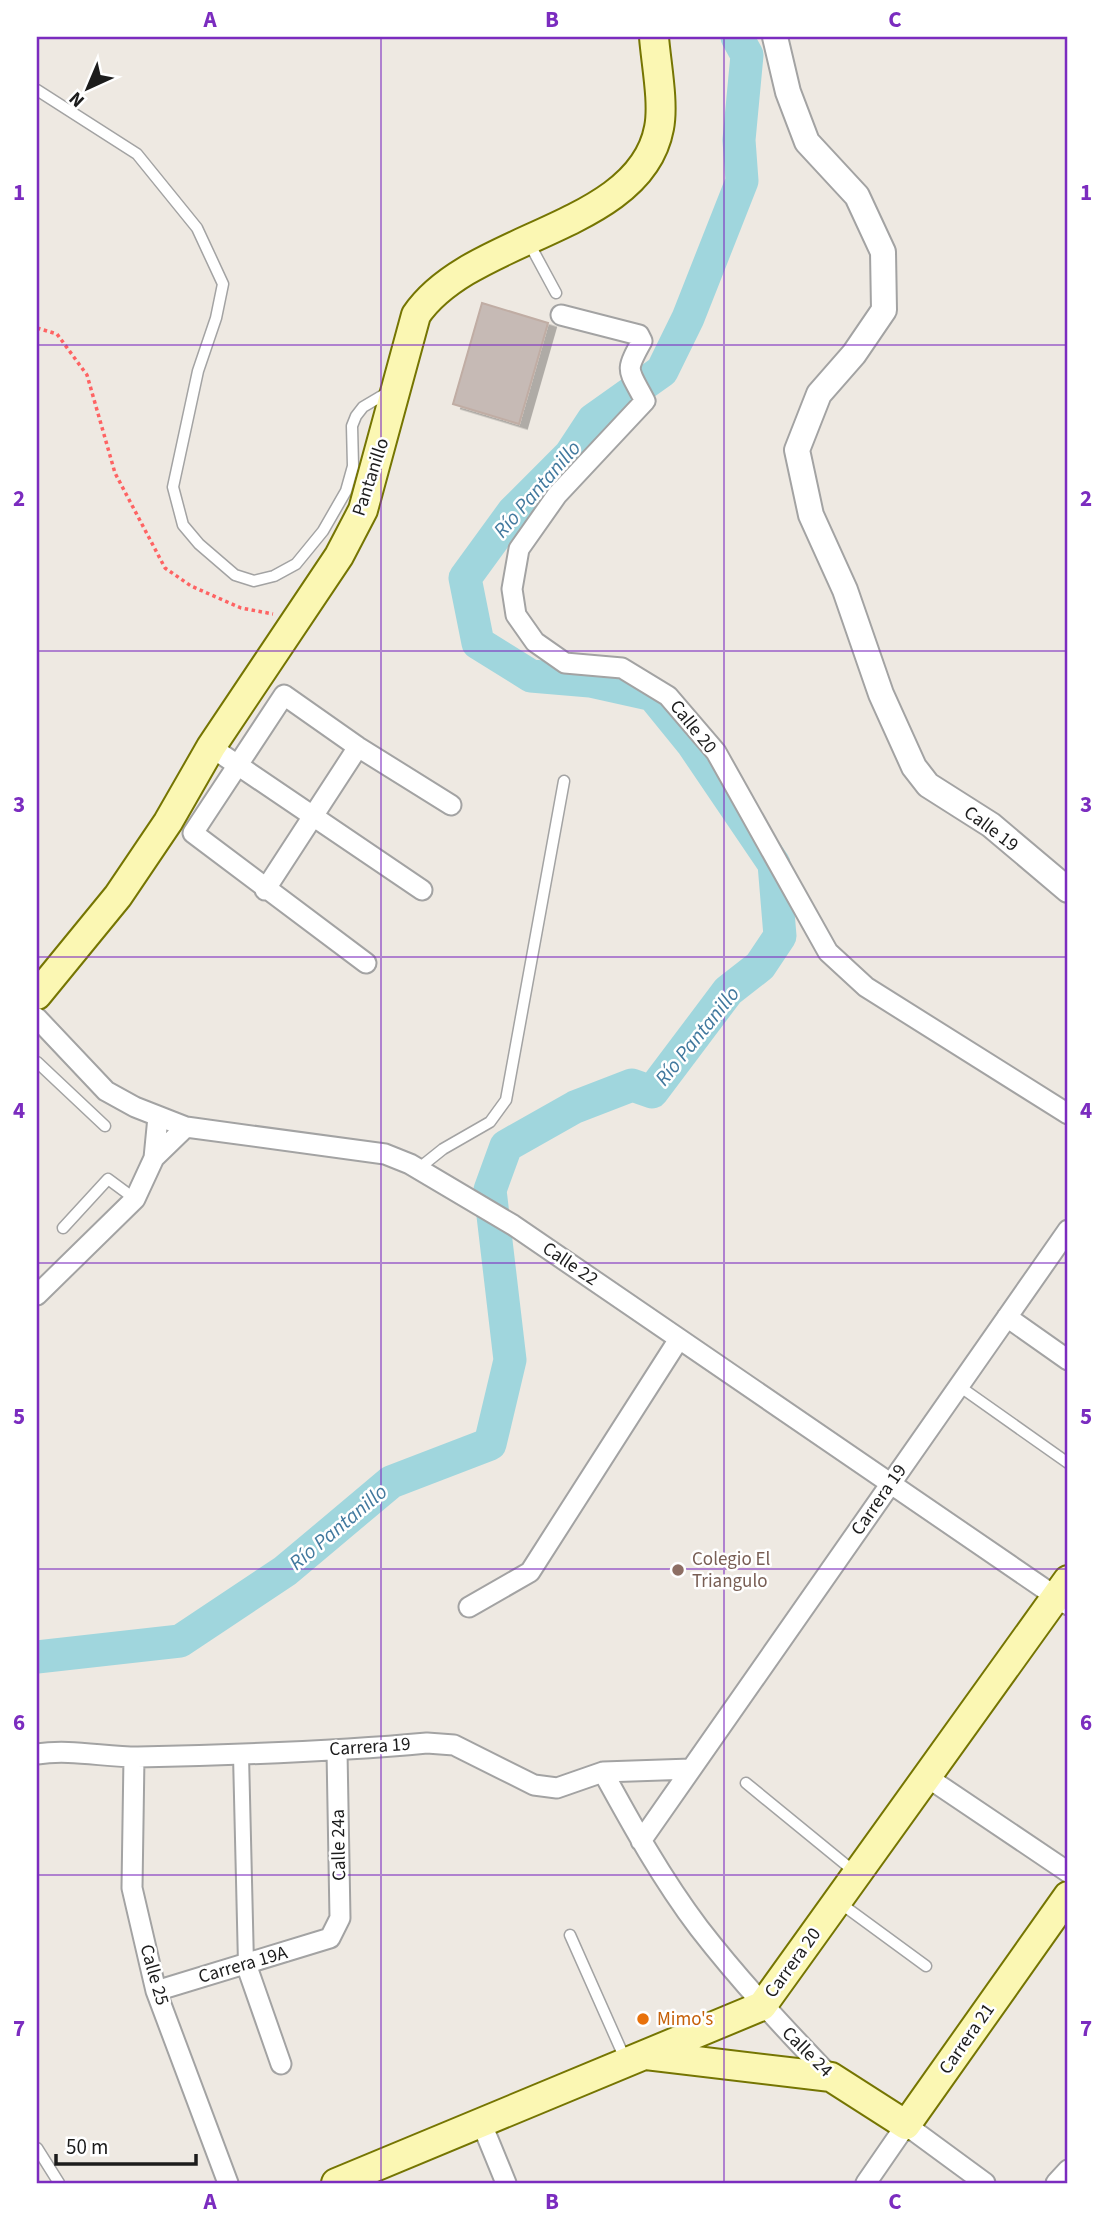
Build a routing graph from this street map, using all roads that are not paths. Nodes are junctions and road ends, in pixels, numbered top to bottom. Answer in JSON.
{"nodes":[{"id":1,"x":654,"y":37,"type":"edge"},
{"id":2,"x":775,"y":37,"type":"edge"},
{"id":3,"x":37,"y":90,"type":"edge"},
{"id":4,"x":527,"y":239,"type":"junction"},
{"id":5,"x":556,"y":293,"type":"dead end"},
{"id":6,"x":561,"y":315,"type":"dead end"},
{"id":7,"x":399,"y":387,"type":"junction"},
{"id":8,"x":211,"y":747,"type":"junction"},
{"id":9,"x":358,"y":747,"type":"junction"},
{"id":10,"x":238,"y":763,"type":"junction"},
{"id":11,"x":564,"y":781,"type":"dead end"},
{"id":12,"x":451,"y":805,"type":"dead end"},
{"id":13,"x":313,"y":817,"type":"junction"},
{"id":14,"x":265,"y":890,"type":"junction"},
{"id":15,"x":422,"y":890,"type":"dead end"},
{"id":16,"x":1068,"y":890,"type":"edge"},
{"id":17,"x":366,"y":963,"type":"dead end"},
{"id":18,"x":37,"y":995,"type":"edge"},
{"id":19,"x":37,"y":1018,"type":"edge"},
{"id":20,"x":37,"y":1062,"type":"edge"},
{"id":21,"x":1068,"y":1114,"type":"edge"},
{"id":22,"x":158,"y":1116,"type":"junction"},
{"id":23,"x":105,"y":1126,"type":"dead end"},
{"id":24,"x":186,"y":1127,"type":"junction"},
{"id":25,"x":154,"y":1158,"type":"junction"},
{"id":26,"x":418,"y":1169,"type":"junction"},
{"id":27,"x":135,"y":1199,"type":"junction"},
{"id":28,"x":63,"y":1228,"type":"dead end"},
{"id":29,"x":1068,"y":1230,"type":"edge"},
{"id":30,"x":37,"y":1295,"type":"edge"},
{"id":31,"x":1007,"y":1317,"type":"junction"},
{"id":32,"x":679,"y":1339,"type":"junction"},
{"id":33,"x":1068,"y":1360,"type":"edge"},
{"id":34,"x":959,"y":1386,"type":"junction"},
{"id":35,"x":1068,"y":1463,"type":"edge"},
{"id":36,"x":891,"y":1483,"type":"junction"},
{"id":37,"x":1064,"y":1594,"type":"edge"},
{"id":38,"x":469,"y":1607,"type":"dead end"},
{"id":39,"x":337,"y":1751,"type":"junction"},
{"id":40,"x":37,"y":1754,"type":"edge"},
{"id":41,"x":242,"y":1755,"type":"junction"},
{"id":42,"x":134,"y":1757,"type":"junction"},
{"id":43,"x":691,"y":1769,"type":"junction"},
{"id":44,"x":603,"y":1772,"type":"junction"},
{"id":45,"x":926,"y":1777,"type":"junction"},
{"id":46,"x":746,"y":1783,"type":"dead end"},
{"id":47,"x":641,"y":1840,"type":"junction"},
{"id":48,"x":1068,"y":1872,"type":"edge"},
{"id":49,"x":856,"y":1874,"type":"junction"},
{"id":50,"x":1068,"y":1896,"type":"edge"},
{"id":51,"x":837,"y":1901,"type":"junction"},
{"id":52,"x":570,"y":1934,"type":"dead end"},
{"id":53,"x":330,"y":1938,"type":"joint"},
{"id":54,"x":246,"y":1964,"type":"junction"},
{"id":55,"x":926,"y":1966,"type":"dead end"},
{"id":56,"x":156,"y":1991,"type":"junction"},
{"id":57,"x":762,"y":2006,"type":"junction"},
{"id":58,"x":635,"y":2058,"type":"junction"},
{"id":59,"x":281,"y":2064,"type":"dead end"},
{"id":60,"x":831,"y":2077,"type":"junction"},
{"id":61,"x":481,"y":2122,"type":"junction"},
{"id":62,"x":906,"y":2125,"type":"junction"},
{"id":63,"x":37,"y":2148,"type":"edge"},
{"id":64,"x":1068,"y":2170,"type":"edge"},
{"id":65,"x":59,"y":2183,"type":"edge"},
{"id":66,"x":228,"y":2183,"type":"edge"},
{"id":67,"x":336,"y":2183,"type":"edge"},
{"id":68,"x":506,"y":2183,"type":"edge"},
{"id":69,"x":866,"y":2183,"type":"edge"},
{"id":70,"x":985,"y":2183,"type":"edge"},
{"id":71,"x":1056,"y":2183,"type":"edge"}],
"edges":[{"from":1,"to":4,"type":"main road","name":"Pantanillo"},
{"from":2,"to":16,"type":"street","name":"Calle 19"},
{"from":3,"to":7,"type":"lane"},
{"from":4,"to":5,"type":"lane"},
{"from":4,"to":7,"type":"main road","name":"Pantanillo"},
{"from":6,"to":21,"type":"street","name":"Calle 20"},
{"from":7,"to":8,"type":"main road","name":"Pantanillo"},
{"from":8,"to":10,"type":"street"},
{"from":8,"to":18,"type":"main road","name":"Pantanillo"},
{"from":9,"to":10,"type":"street"},
{"from":9,"to":12,"type":"street"},
{"from":9,"to":13,"type":"street"},
{"from":10,"to":13,"type":"street"},
{"from":10,"to":14,"type":"street"},
{"from":11,"to":26,"type":"lane"},
{"from":13,"to":14,"type":"street"},
{"from":13,"to":15,"type":"street"},
{"from":14,"to":17,"type":"street"},
{"from":19,"to":22,"type":"street","name":"Calle 22"},
{"from":20,"to":23,"type":"lane"},
{"from":22,"to":24,"type":"street","name":"Calle 22"},
{"from":22,"to":25,"type":"street"},
{"from":24,"to":25,"type":"street"},
{"from":24,"to":26,"type":"street","name":"Calle 22"},
{"from":25,"to":27,"type":"street"},
{"from":26,"to":32,"type":"street","name":"Calle 22"},
{"from":27,"to":28,"type":"lane"},
{"from":27,"to":30,"type":"street"},
{"from":29,"to":31,"type":"street","name":"Carrera 19"},
{"from":31,"to":33,"type":"street"},
{"from":31,"to":34,"type":"street","name":"Carrera 19"},
{"from":32,"to":36,"type":"street","name":"Calle 22"},
{"from":32,"to":38,"type":"street"},
{"from":34,"to":35,"type":"lane"},
{"from":34,"to":36,"type":"street","name":"Carrera 19"},
{"from":36,"to":37,"type":"street","name":"Calle 22"},
{"from":36,"to":43,"type":"street","name":"Carrera 19"},
{"from":37,"to":45,"type":"main road","name":"Carrera 20"},
{"from":39,"to":41,"type":"street","name":"Carrera 19"},
{"from":39,"to":44,"type":"street","name":"Carrera 19"},
{"from":39,"to":53,"type":"street","name":"Calle 24a"},
{"from":40,"to":42,"type":"street","name":"Carrera 19"},
{"from":41,"to":42,"type":"street","name":"Carrera 19"},
{"from":41,"to":54,"type":"street"},
{"from":42,"to":56,"type":"street","name":"Calle 25"},
{"from":43,"to":44,"type":"street","name":"Carrera 19"},
{"from":43,"to":47,"type":"street","name":"Carrera 19"},
{"from":44,"to":47,"type":"street","name":"Calle 24"},
{"from":45,"to":48,"type":"street"},
{"from":45,"to":49,"type":"main road","name":"Carrera 20"},
{"from":46,"to":49,"type":"lane"},
{"from":47,"to":57,"type":"street","name":"Calle 24"},
{"from":49,"to":51,"type":"main road","name":"Carrera 20"},
{"from":50,"to":62,"type":"main road","name":"Carrera 21"},
{"from":51,"to":55,"type":"lane"},
{"from":51,"to":57,"type":"main road","name":"Carrera 20"},
{"from":52,"to":58,"type":"lane"},
{"from":53,"to":54,"type":"street","name":"Carrera 19A"},
{"from":54,"to":56,"type":"street","name":"Carrera 19A"},
{"from":54,"to":59,"type":"street"},
{"from":56,"to":66,"type":"street","name":"Calle 25"},
{"from":57,"to":58,"type":"main road","name":"Carrera 20"},
{"from":57,"to":60,"type":"street","name":"Calle 24"},
{"from":58,"to":60,"type":"main road"},
{"from":58,"to":61,"type":"main road","name":"Carrera 20"},
{"from":60,"to":62,"type":"main road","name":"Calle 24"},
{"from":61,"to":67,"type":"main road","name":"Carrera 20"},
{"from":61,"to":68,"type":"street"},
{"from":62,"to":69,"type":"street","name":"Carrera 21"},
{"from":62,"to":70,"type":"street","name":"Calle 24"},
{"from":63,"to":65,"type":"lane"},
{"from":64,"to":71,"type":"street"}]}
